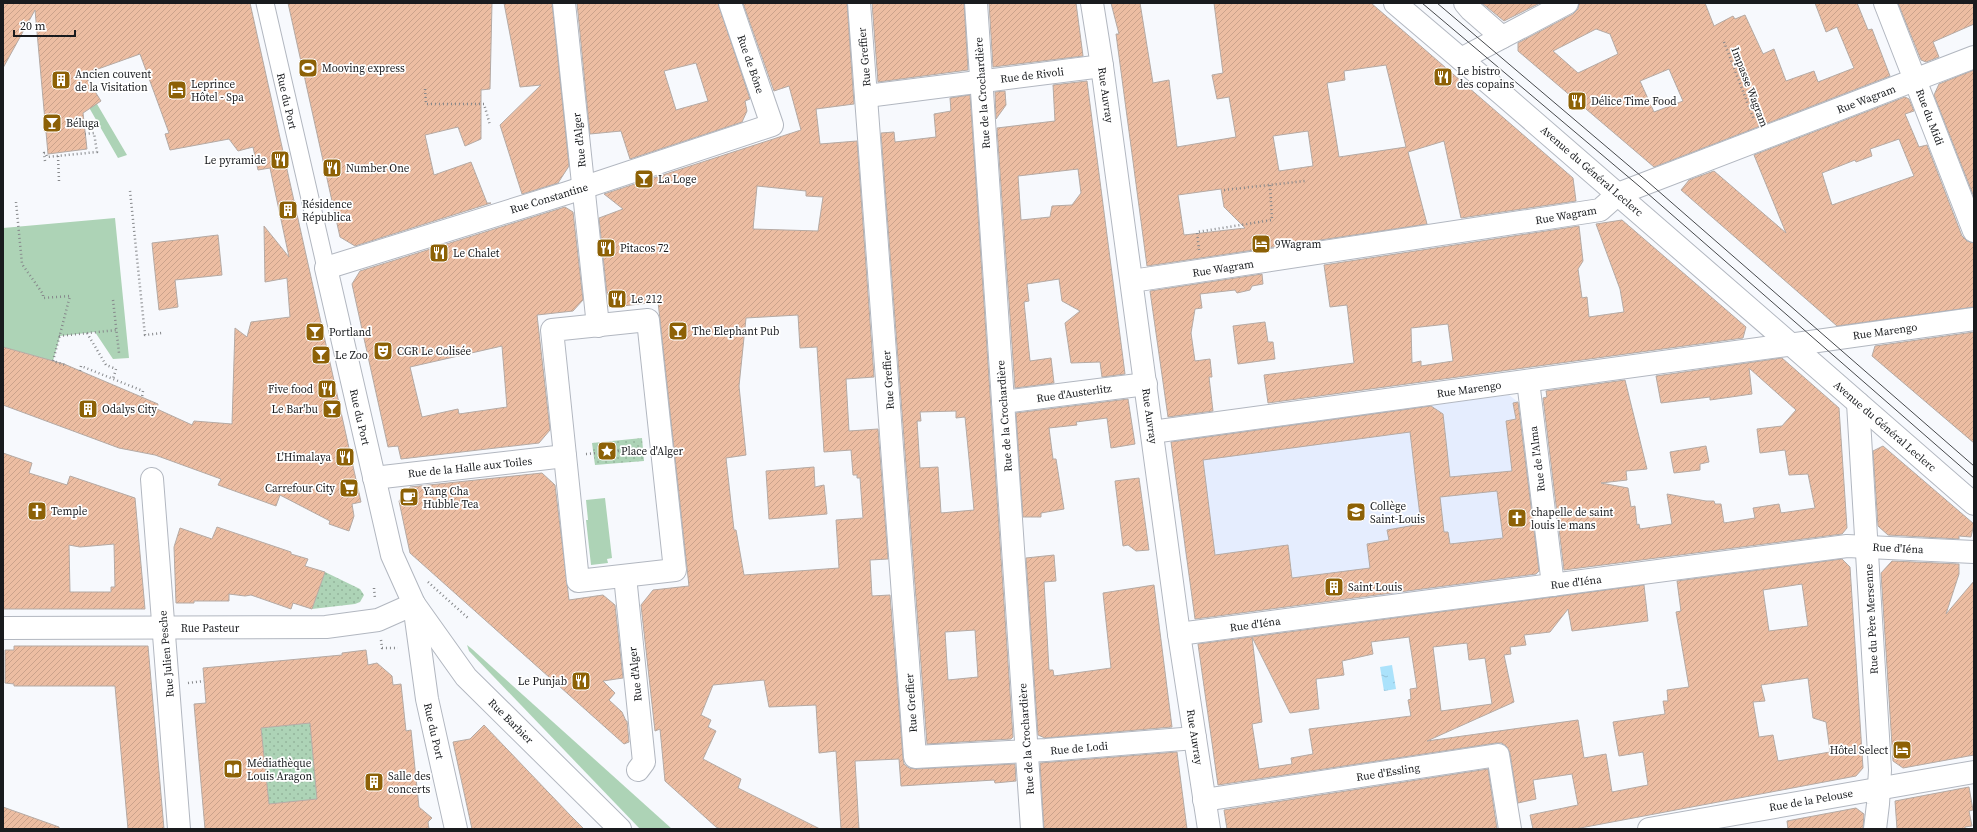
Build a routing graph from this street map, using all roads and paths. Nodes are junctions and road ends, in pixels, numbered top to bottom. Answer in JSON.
{"nodes":[{"id":1,"x":265,"y":3,"type":"edge"},
{"id":2,"x":564,"y":3,"type":"edge"},
{"id":3,"x":730,"y":3,"type":"edge"},
{"id":4,"x":859,"y":3,"type":"edge"},
{"id":5,"x":976,"y":3,"type":"edge"},
{"id":6,"x":1092,"y":3,"type":"edge"},
{"id":7,"x":1395,"y":3,"type":"edge"},
{"id":8,"x":1465,"y":3,"type":"edge"},
{"id":9,"x":1567,"y":3,"type":"edge"},
{"id":10,"x":1885,"y":3,"type":"edge"},
{"id":11,"x":1502,"y":37,"type":"junction"},
{"id":12,"x":1724,"y":42,"type":"dead end"},
{"id":13,"x":1974,"y":57,"type":"edge"},
{"id":14,"x":1461,"y":59,"type":"junction"},
{"id":15,"x":1102,"y":66,"type":"junction"},
{"id":16,"x":1915,"y":80,"type":"junction"},
{"id":17,"x":982,"y":81,"type":"junction"},
{"id":18,"x":425,"y":89,"type":"dead end"},
{"id":19,"x":867,"y":96,"type":"junction"},
{"id":20,"x":490,"y":125,"type":"dead end"},
{"id":21,"x":772,"y":125,"type":"joint"},
{"id":22,"x":85,"y":134,"type":"dead end"},
{"id":23,"x":1762,"y":139,"type":"junction"},
{"id":24,"x":58,"y":156,"type":"junction"},
{"id":25,"x":45,"y":161,"type":"dead end"},
{"id":26,"x":59,"y":181,"type":"dead end"},
{"id":27,"x":1305,"y":181,"type":"dead end"},
{"id":28,"x":1270,"y":185,"type":"junction"},
{"id":29,"x":584,"y":188,"type":"junction"},
{"id":30,"x":1224,"y":190,"type":"dead end"},
{"id":31,"x":130,"y":191,"type":"dead end"},
{"id":32,"x":1618,"y":194,"type":"junction"},
{"id":33,"x":16,"y":202,"type":"dead end"},
{"id":34,"x":1974,"y":231,"type":"edge"},
{"id":35,"x":326,"y":268,"type":"junction"},
{"id":36,"x":1202,"y":271,"type":"junction"},
{"id":37,"x":1132,"y":281,"type":"junction"},
{"id":38,"x":114,"y":300,"type":"dead end"},
{"id":39,"x":1974,"y":319,"type":"edge"},
{"id":40,"x":598,"y":326,"type":"junction"},
{"id":41,"x":117,"y":330,"type":"junction"},
{"id":42,"x":87,"y":333,"type":"junction"},
{"id":43,"x":162,"y":334,"type":"dead end"},
{"id":44,"x":60,"y":336,"type":"junction"},
{"id":45,"x":1791,"y":345,"type":"junction"},
{"id":46,"x":119,"y":353,"type":"dead end"},
{"id":47,"x":65,"y":365,"type":"dead end"},
{"id":48,"x":80,"y":371,"type":"dead end"},
{"id":49,"x":112,"y":379,"type":"junction"},
{"id":50,"x":1528,"y":381,"type":"junction"},
{"id":51,"x":1146,"y":384,"type":"junction"},
{"id":52,"x":142,"y":397,"type":"dead end"},
{"id":53,"x":1003,"y":402,"type":"junction"},
{"id":54,"x":1858,"y":403,"type":"junction"},
{"id":55,"x":1152,"y":432,"type":"junction"},
{"id":56,"x":662,"y":447,"type":"junction"},
{"id":57,"x":565,"y":456,"type":"junction"},
{"id":58,"x":374,"y":478,"type":"junction"},
{"id":59,"x":152,"y":479,"type":"dead end"},
{"id":60,"x":1974,"y":504,"type":"edge"},
{"id":61,"x":1866,"y":546,"type":"junction"},
{"id":62,"x":1974,"y":552,"type":"edge"},
{"id":63,"x":625,"y":576,"type":"junction"},
{"id":64,"x":1553,"y":585,"type":"junction"},
{"id":65,"x":374,"y":588,"type":"dead end"},
{"id":66,"x":376,"y":603,"type":"dead end"},
{"id":67,"x":414,"y":604,"type":"junction"},
{"id":68,"x":3,"y":628,"type":"edge"},
{"id":69,"x":164,"y":628,"type":"junction"},
{"id":70,"x":1179,"y":634,"type":"junction"},
{"id":71,"x":204,"y":681,"type":"dead end"},
{"id":72,"x":186,"y":683,"type":"dead end"},
{"id":73,"x":1195,"y":738,"type":"junction"},
{"id":74,"x":1026,"y":751,"type":"junction"},
{"id":75,"x":915,"y":757,"type":"joint"},
{"id":76,"x":641,"y":766,"type":"dead end"},
{"id":77,"x":1974,"y":772,"type":"edge"},
{"id":78,"x":1880,"y":787,"type":"junction"},
{"id":79,"x":1204,"y":800,"type":"junction"},
{"id":80,"x":179,"y":829,"type":"edge"},
{"id":81,"x":456,"y":829,"type":"edge"},
{"id":82,"x":620,"y":829,"type":"edge"},
{"id":83,"x":1032,"y":829,"type":"edge"},
{"id":84,"x":1209,"y":829,"type":"edge"},
{"id":85,"x":1510,"y":829,"type":"edge"},
{"id":86,"x":1649,"y":829,"type":"edge"},
{"id":87,"x":1875,"y":829,"type":"edge"}],
"edges":[{"from":1,"to":35,"type":"street","name":"Rue du Port"},
{"from":2,"to":29,"type":"street","name":"Rue d'Alger"},
{"from":3,"to":21,"type":"street","name":"Rue de Bône"},
{"from":4,"to":19,"type":"street","name":"Rue Greffier"},
{"from":5,"to":17,"type":"street","name":"Rue de la Crochardière"},
{"from":6,"to":15,"type":"street","name":"Rue Auvray"},
{"from":7,"to":14,"type":"street","name":"Avenue du Général Leclerc"},
{"from":8,"to":11,"type":"street"},
{"from":9,"to":11,"type":"street"},
{"from":10,"to":16,"type":"street","name":"Rue du Midi"},
{"from":11,"to":14,"type":"street"},
{"from":12,"to":23,"type":"path","name":"Impasse Wagram"},
{"from":13,"to":16,"type":"street","name":"Rue Wagram"},
{"from":14,"to":32,"type":"street","name":"Avenue du Général Leclerc"},
{"from":15,"to":17,"type":"street","name":"Rue de Rivoli"},
{"from":15,"to":37,"type":"street","name":"Rue Auvray"},
{"from":16,"to":23,"type":"street","name":"Rue Wagram"},
{"from":16,"to":34,"type":"street","name":"Rue du Midi"},
{"from":17,"to":19,"type":"street","name":"Rue de Rivoli"},
{"from":17,"to":53,"type":"street","name":"Rue de la Crochardière"},
{"from":18,"to":20,"type":"path"},
{"from":19,"to":75,"type":"street","name":"Rue Greffier"},
{"from":21,"to":29,"type":"street","name":"Rue Constantine"},
{"from":22,"to":24,"type":"path"},
{"from":23,"to":32,"type":"street","name":"Rue Wagram"},
{"from":24,"to":25,"type":"path"},
{"from":24,"to":26,"type":"path"},
{"from":27,"to":28,"type":"path"},
{"from":28,"to":30,"type":"path"},
{"from":28,"to":36,"type":"path"},
{"from":29,"to":35,"type":"street","name":"Rue Constantine"},
{"from":29,"to":40,"type":"street","name":"Rue d'Alger"},
{"from":31,"to":43,"type":"path"},
{"from":32,"to":36,"type":"street","name":"Rue Wagram"},
{"from":32,"to":45,"type":"street","name":"Avenue du Général Leclerc"},
{"from":33,"to":44,"type":"path"},
{"from":35,"to":58,"type":"street","name":"Rue du Port"},
{"from":36,"to":37,"type":"street","name":"Rue Wagram"},
{"from":37,"to":51,"type":"street","name":"Rue Auvray"},
{"from":38,"to":41,"type":"path"},
{"from":39,"to":45,"type":"street","name":"Rue Marengo"},
{"from":40,"to":56,"type":"street"},
{"from":40,"to":57,"type":"street"},
{"from":41,"to":42,"type":"path"},
{"from":41,"to":46,"type":"path"},
{"from":42,"to":44,"type":"path"},
{"from":42,"to":49,"type":"path"},
{"from":44,"to":47,"type":"path"},
{"from":45,"to":50,"type":"street","name":"Rue Marengo"},
{"from":45,"to":54,"type":"street","name":"Avenue du Général Leclerc"},
{"from":48,"to":49,"type":"path"},
{"from":49,"to":52,"type":"path"},
{"from":50,"to":55,"type":"street","name":"Rue Marengo"},
{"from":50,"to":64,"type":"street","name":"Rue de l'Alma"},
{"from":51,"to":53,"type":"street","name":"Rue d'Austerlitz"},
{"from":51,"to":55,"type":"street","name":"Rue Auvray"},
{"from":53,"to":74,"type":"street","name":"Rue de la Crochardière"},
{"from":54,"to":60,"type":"street","name":"Avenue du Général Leclerc"},
{"from":54,"to":61,"type":"street","name":"Rue du Père Mersenne"},
{"from":55,"to":70,"type":"street","name":"Rue Auvray"},
{"from":56,"to":57,"type":"path"},
{"from":56,"to":63,"type":"street"},
{"from":57,"to":58,"type":"street","name":"Rue de la Halle aux Toiles"},
{"from":57,"to":63,"type":"street"},
{"from":58,"to":67,"type":"street","name":"Rue du Port"},
{"from":59,"to":69,"type":"street","name":"Rue Julien Pesche"},
{"from":61,"to":62,"type":"street","name":"Rue d'Iéna"},
{"from":61,"to":64,"type":"street","name":"Rue d'Iéna"},
{"from":61,"to":78,"type":"street","name":"Rue du Père Mersenne"},
{"from":63,"to":76,"type":"street","name":"Rue d'Alger"},
{"from":64,"to":70,"type":"street","name":"Rue d'Iéna"},
{"from":65,"to":66,"type":"path"},
{"from":67,"to":69,"type":"street","name":"Rue Pasteur"},
{"from":67,"to":81,"type":"street","name":"Rue du Port"},
{"from":67,"to":82,"type":"street","name":"Rue Barbier"},
{"from":68,"to":69,"type":"street","name":"Rue Pasteur"},
{"from":69,"to":80,"type":"street","name":"Rue Julien Pesche"},
{"from":70,"to":73,"type":"street","name":"Rue Auvray"},
{"from":71,"to":72,"type":"path"},
{"from":73,"to":74,"type":"street","name":"Rue de Lodi"},
{"from":73,"to":79,"type":"street","name":"Rue Auvray"},
{"from":74,"to":75,"type":"street","name":"Rue de Lodi"},
{"from":74,"to":83,"type":"street","name":"Rue de la Crochardière"},
{"from":77,"to":78,"type":"street","name":"Rue de la Pelouse"},
{"from":78,"to":86,"type":"street","name":"Rue de la Pelouse"},
{"from":78,"to":87,"type":"street","name":"Rue du Père Mersenne"},
{"from":79,"to":84,"type":"street","name":"Rue Auvray"},
{"from":79,"to":85,"type":"street","name":"Rue d'Essling"}]}
